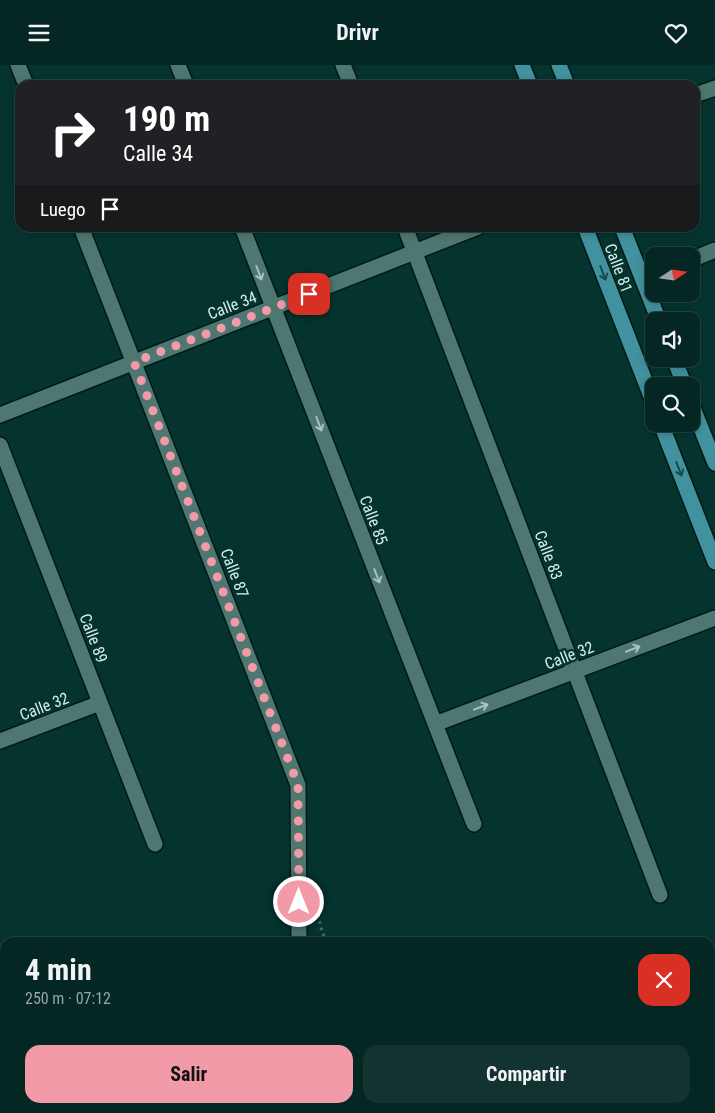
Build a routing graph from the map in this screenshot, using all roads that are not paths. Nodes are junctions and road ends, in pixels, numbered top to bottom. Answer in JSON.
{"nodes":[{"id":1,"x":18,"y":65,"type":"edge"},
{"id":2,"x":178,"y":65,"type":"edge"},
{"id":3,"x":343,"y":65,"type":"edge"},
{"id":4,"x":522,"y":65,"type":"edge"},
{"id":5,"x":559,"y":65,"type":"edge"},
{"id":6,"x":24,"y":80,"type":"edge"},
{"id":7,"x":184,"y":80,"type":"edge"},
{"id":8,"x":349,"y":80,"type":"edge"},
{"id":9,"x":528,"y":80,"type":"edge"},
{"id":10,"x":565,"y":80,"type":"edge"},
{"id":11,"x":715,"y":88,"type":"edge"},
{"id":12,"x":700,"y":93,"type":"edge"},
{"id":13,"x":83,"y":232,"type":"edge"},
{"id":14,"x":244,"y":232,"type":"edge"},
{"id":15,"x":407,"y":232,"type":"edge"},
{"id":16,"x":465,"y":232,"type":"edge"},
{"id":17,"x":587,"y":232,"type":"edge"},
{"id":18,"x":625,"y":232,"type":"edge"},
{"id":19,"x":715,"y":250,"type":"edge"},
{"id":20,"x":414,"y":252,"type":"junction"},
{"id":21,"x":700,"y":256,"type":"edge"},
{"id":22,"x":645,"y":271,"type":"edge"},
{"id":23,"x":273,"y":307,"type":"junction"},
{"id":24,"x":134,"y":362,"type":"junction"},
{"id":25,"x":645,"y":381,"type":"edge"},
{"id":26,"x":0,"y":415,"type":"edge"},
{"id":27,"x":700,"y":426,"type":"edge"},
{"id":28,"x":664,"y":432,"type":"edge"},
{"id":29,"x":0,"y":445,"type":"edge"},
{"id":30,"x":715,"y":463,"type":"edge"},
{"id":31,"x":715,"y":562,"type":"edge"},
{"id":32,"x":715,"y":618,"type":"edge"},
{"id":33,"x":575,"y":671,"type":"junction"},
{"id":34,"x":100,"y":703,"type":"junction"},
{"id":35,"x":435,"y":724,"type":"junction"},
{"id":36,"x":0,"y":741,"type":"edge"},
{"id":37,"x":474,"y":824,"type":"dead end"},
{"id":38,"x":155,"y":844,"type":"dead end"},
{"id":39,"x":660,"y":895,"type":"dead end"},
{"id":40,"x":299,"y":937,"type":"edge"}],
"edges":[{"from":1,"to":6,"type":"street"},
{"from":2,"to":7,"type":"street"},
{"from":3,"to":8,"type":"street"},
{"from":4,"to":9,"type":"main road"},
{"from":5,"to":10,"type":"main road"},
{"from":11,"to":12,"type":"street"},
{"from":13,"to":24,"type":"street","name":"Calle 87"},
{"from":14,"to":23,"type":"street","name":"Calle 85","one_way":true},
{"from":15,"to":20,"type":"street","name":"Calle 83"},
{"from":16,"to":20,"type":"street","name":"Calle 34"},
{"from":17,"to":25,"type":"main road","name":"Calle 81","one_way":true},
{"from":18,"to":22,"type":"main road","name":"Calle 81"},
{"from":19,"to":21,"type":"street"},
{"from":20,"to":23,"type":"street","name":"Calle 34"},
{"from":20,"to":33,"type":"street","name":"Calle 83"},
{"from":23,"to":24,"type":"street","name":"Calle 34"},
{"from":23,"to":35,"type":"street","name":"Calle 85","one_way":true},
{"from":24,"to":26,"type":"street","name":"Calle 34"},
{"from":24,"to":40,"type":"street","name":"Calle 87"},
{"from":27,"to":30,"type":"main road"},
{"from":28,"to":31,"type":"main road","one_way":true},
{"from":29,"to":34,"type":"street","name":"Calle 89"},
{"from":33,"to":32,"type":"street","name":"Calle 32","one_way":true},
{"from":35,"to":33,"type":"street","name":"Calle 32","one_way":true},
{"from":33,"to":39,"type":"street","name":"Calle 83"},
{"from":34,"to":36,"type":"street","name":"Calle 32"},
{"from":34,"to":38,"type":"street","name":"Calle 89"},
{"from":35,"to":37,"type":"street","name":"Calle 85"}]}
